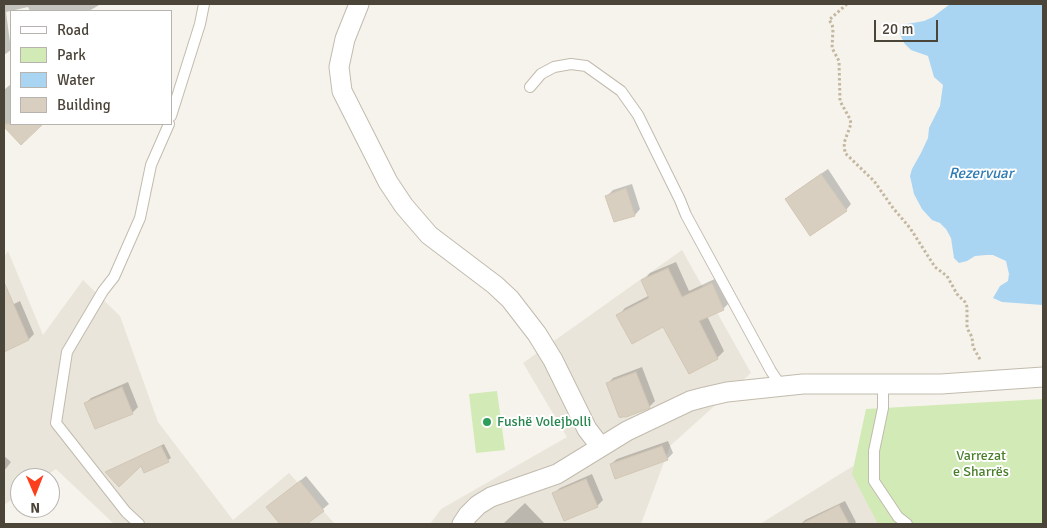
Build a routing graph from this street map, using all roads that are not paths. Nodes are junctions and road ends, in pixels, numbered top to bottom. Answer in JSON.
{"nodes":[{"id":1,"x":204,"y":4,"type":"edge"},
{"id":2,"x":359,"y":4,"type":"edge"},
{"id":3,"x":530,"y":87,"type":"dead end"},
{"id":4,"x":172,"y":113,"type":"edge"},
{"id":5,"x":169,"y":125,"type":"edge"},
{"id":6,"x":1043,"y":377,"type":"edge"},
{"id":7,"x":883,"y":385,"type":"junction"},
{"id":8,"x":781,"y":386,"type":"junction"},
{"id":9,"x":600,"y":446,"type":"junction"},
{"id":10,"x":139,"y":524,"type":"edge"},
{"id":11,"x":462,"y":524,"type":"edge"},
{"id":12,"x":907,"y":524,"type":"edge"}],
"edges":[{"from":1,"to":4,"type":"lane"},
{"from":2,"to":9,"type":"street"},
{"from":3,"to":8,"type":"lane"},
{"from":5,"to":10,"type":"lane"},
{"from":6,"to":7,"type":"street"},
{"from":7,"to":8,"type":"street"},
{"from":7,"to":12,"type":"lane"},
{"from":8,"to":9,"type":"street"},
{"from":9,"to":11,"type":"street"}]}
